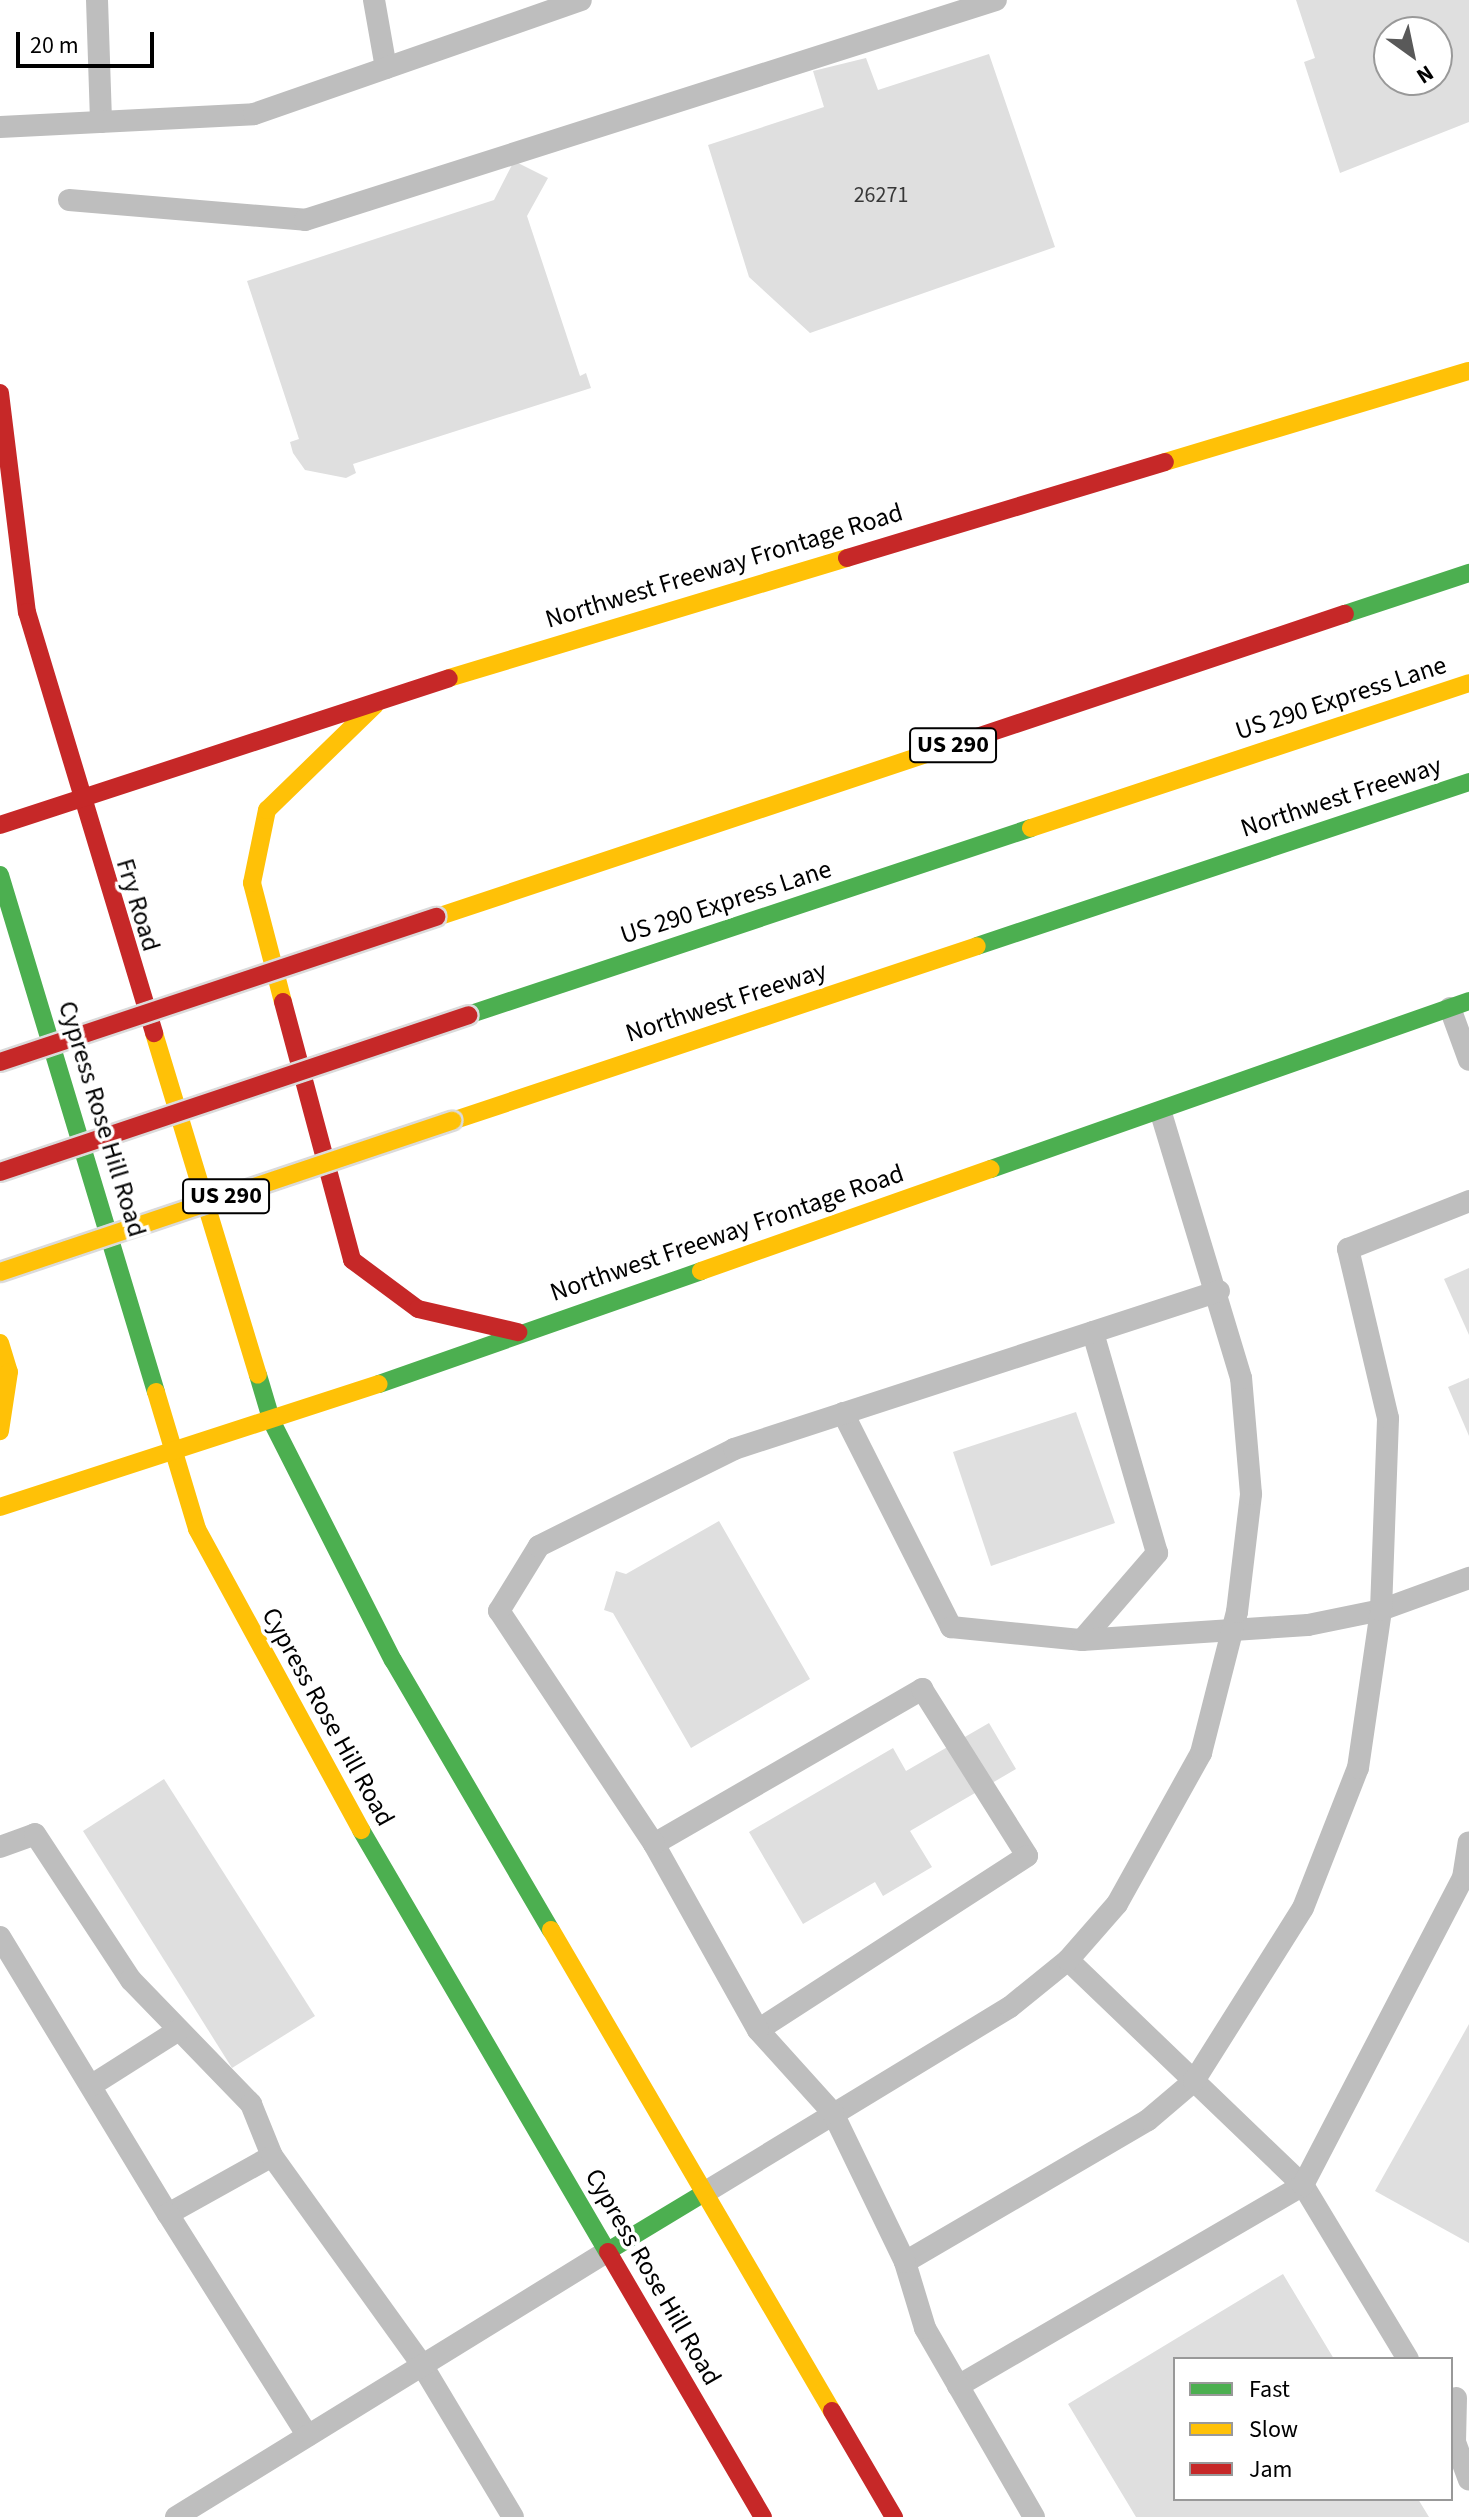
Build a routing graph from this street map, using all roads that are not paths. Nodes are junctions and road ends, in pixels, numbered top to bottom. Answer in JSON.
{"nodes":[{"id":1,"x":97,"y":0,"type":"edge"},
{"id":2,"x":374,"y":0,"type":"edge"},
{"id":3,"x":581,"y":0,"type":"edge"},
{"id":4,"x":996,"y":0,"type":"edge"},
{"id":5,"x":386,"y":68,"type":"junction"},
{"id":6,"x":101,"y":122,"type":"junction"},
{"id":7,"x":0,"y":127,"type":"edge"},
{"id":8,"x":69,"y":200,"type":"dead end"},
{"id":9,"x":1469,"y":371,"type":"edge"},
{"id":10,"x":0,"y":393,"type":"edge"},
{"id":11,"x":1469,"y":573,"type":"edge"},
{"id":12,"x":1469,"y":683,"type":"edge"},
{"id":13,"x":383,"y":698,"type":"junction"},
{"id":14,"x":1469,"y":782,"type":"edge"},
{"id":15,"x":78,"y":800,"type":"junction"},
{"id":16,"x":0,"y":825,"type":"edge"},
{"id":17,"x":0,"y":875,"type":"edge"},
{"id":18,"x":1459,"y":1005,"type":"edge"},
{"id":19,"x":1469,"y":1060,"type":"edge"},
{"id":20,"x":0,"y":1062,"type":"edge"},
{"id":21,"x":1161,"y":1113,"type":"junction"},
{"id":22,"x":0,"y":1172,"type":"edge"},
{"id":23,"x":1469,"y":1201,"type":"edge"},
{"id":24,"x":0,"y":1272,"type":"edge"},
{"id":25,"x":1219,"y":1291,"type":"junction"},
{"id":26,"x":518,"y":1332,"type":"junction"},
{"id":27,"x":1093,"y":1332,"type":"junction"},
{"id":28,"x":0,"y":1343,"type":"edge"},
{"id":29,"x":843,"y":1413,"type":"junction"},
{"id":30,"x":272,"y":1422,"type":"junction"},
{"id":31,"x":0,"y":1431,"type":"edge"},
{"id":32,"x":172,"y":1450,"type":"junction"},
{"id":33,"x":0,"y":1507,"type":"edge"},
{"id":34,"x":1469,"y":1578,"type":"edge"},
{"id":35,"x":1381,"y":1610,"type":"junction"},
{"id":36,"x":1233,"y":1629,"type":"junction"},
{"id":37,"x":1082,"y":1640,"type":"junction"},
{"id":38,"x":1469,"y":1842,"type":"edge"},
{"id":39,"x":654,"y":1844,"type":"junction"},
{"id":40,"x":0,"y":1847,"type":"edge"},
{"id":41,"x":0,"y":1937,"type":"edge"},
{"id":42,"x":1068,"y":1960,"type":"junction"},
{"id":43,"x":758,"y":2030,"type":"junction"},
{"id":44,"x":177,"y":2031,"type":"junction"},
{"id":45,"x":1194,"y":2081,"type":"junction"},
{"id":46,"x":92,"y":2085,"type":"junction"},
{"id":47,"x":833,"y":2113,"type":"junction"},
{"id":48,"x":272,"y":2156,"type":"junction"},
{"id":49,"x":1303,"y":2185,"type":"junction"},
{"id":50,"x":704,"y":2193,"type":"junction"},
{"id":51,"x":168,"y":2214,"type":"junction"},
{"id":52,"x":608,"y":2251,"type":"junction"},
{"id":53,"x":905,"y":2262,"type":"junction"},
{"id":54,"x":1407,"y":2357,"type":"edge"},
{"id":55,"x":422,"y":2365,"type":"junction"},
{"id":56,"x":958,"y":2386,"type":"junction"},
{"id":57,"x":1459,"y":2397,"type":"edge"},
{"id":58,"x":308,"y":2436,"type":"junction"},
{"id":59,"x":1469,"y":2480,"type":"edge"},
{"id":60,"x":176,"y":2517,"type":"edge"},
{"id":61,"x":513,"y":2517,"type":"edge"},
{"id":62,"x":763,"y":2517,"type":"edge"},
{"id":63,"x":894,"y":2517,"type":"edge"},
{"id":64,"x":1034,"y":2517,"type":"edge"}],
"edges":[{"from":1,"to":6,"type":"lane"},
{"from":2,"to":5,"type":"lane"},
{"from":3,"to":5,"type":"lane"},
{"from":4,"to":8,"type":"lane"},
{"from":5,"to":6,"type":"lane"},
{"from":6,"to":7,"type":"lane"},
{"from":9,"to":13,"type":"main road","name":"Northwest Freeway Frontage Road"},
{"from":10,"to":15,"type":"main road","name":"Fry Road"},
{"from":11,"to":20,"type":"main road","number":"US 290","bridge":true},
{"from":12,"to":22,"type":"main road","name":"US 290 Express Lane","bridge":true},
{"from":13,"to":15,"type":"main road","name":"Northwest Freeway Frontage Road"},
{"from":13,"to":26,"type":"main road"},
{"from":14,"to":24,"type":"main road","name":"Northwest Freeway","number":"US 290","bridge":true},
{"from":15,"to":16,"type":"main road","name":"Northwest Freeway Frontage Road"},
{"from":15,"to":30,"type":"main road","name":"Fry Road"},
{"from":17,"to":32,"type":"main road","name":"Cypress Rose Hill Road"},
{"from":18,"to":19,"type":"lane"},
{"from":18,"to":21,"type":"main road","name":"Northwest Freeway Frontage Road"},
{"from":21,"to":25,"type":"lane"},
{"from":21,"to":26,"type":"main road","name":"Northwest Freeway Frontage Road"},
{"from":23,"to":35,"type":"lane"},
{"from":25,"to":27,"type":"lane"},
{"from":25,"to":36,"type":"lane"},
{"from":26,"to":30,"type":"main road","name":"Northwest Freeway Frontage Road"},
{"from":27,"to":29,"type":"lane"},
{"from":27,"to":37,"type":"lane"},
{"from":28,"to":31,"type":"main road"},
{"from":29,"to":37,"type":"lane"},
{"from":29,"to":39,"type":"lane"},
{"from":30,"to":32,"type":"main road","name":"Northwest Freeway Frontage Road"},
{"from":30,"to":50,"type":"main road"},
{"from":32,"to":33,"type":"main road","name":"Northwest Freeway Frontage Road"},
{"from":32,"to":52,"type":"main road","name":"Cypress Rose Hill Road"},
{"from":34,"to":35,"type":"lane"},
{"from":35,"to":36,"type":"lane"},
{"from":35,"to":45,"type":"lane"},
{"from":36,"to":37,"type":"lane"},
{"from":36,"to":42,"type":"lane"},
{"from":38,"to":49,"type":"lane"},
{"from":39,"to":43,"type":"lane"},
{"from":39,"to":43,"type":"lane"},
{"from":40,"to":44,"type":"lane"},
{"from":41,"to":46,"type":"lane"},
{"from":42,"to":45,"type":"lane"},
{"from":42,"to":47,"type":"lane"},
{"from":43,"to":47,"type":"lane"},
{"from":44,"to":46,"type":"lane"},
{"from":44,"to":48,"type":"lane"},
{"from":45,"to":49,"type":"lane"},
{"from":45,"to":53,"type":"lane"},
{"from":46,"to":51,"type":"lane"},
{"from":47,"to":50,"type":"lane"},
{"from":47,"to":53,"type":"lane"},
{"from":48,"to":51,"type":"lane"},
{"from":48,"to":55,"type":"lane"},
{"from":49,"to":54,"type":"lane"},
{"from":49,"to":56,"type":"lane"},
{"from":50,"to":52,"type":"main road"},
{"from":50,"to":63,"type":"main road"},
{"from":51,"to":58,"type":"lane"},
{"from":52,"to":55,"type":"lane"},
{"from":52,"to":62,"type":"main road","name":"Cypress Rose Hill Road"},
{"from":53,"to":56,"type":"lane"},
{"from":55,"to":58,"type":"lane"},
{"from":55,"to":61,"type":"lane"},
{"from":56,"to":64,"type":"lane"},
{"from":57,"to":59,"type":"lane"},
{"from":58,"to":60,"type":"lane"}]}
